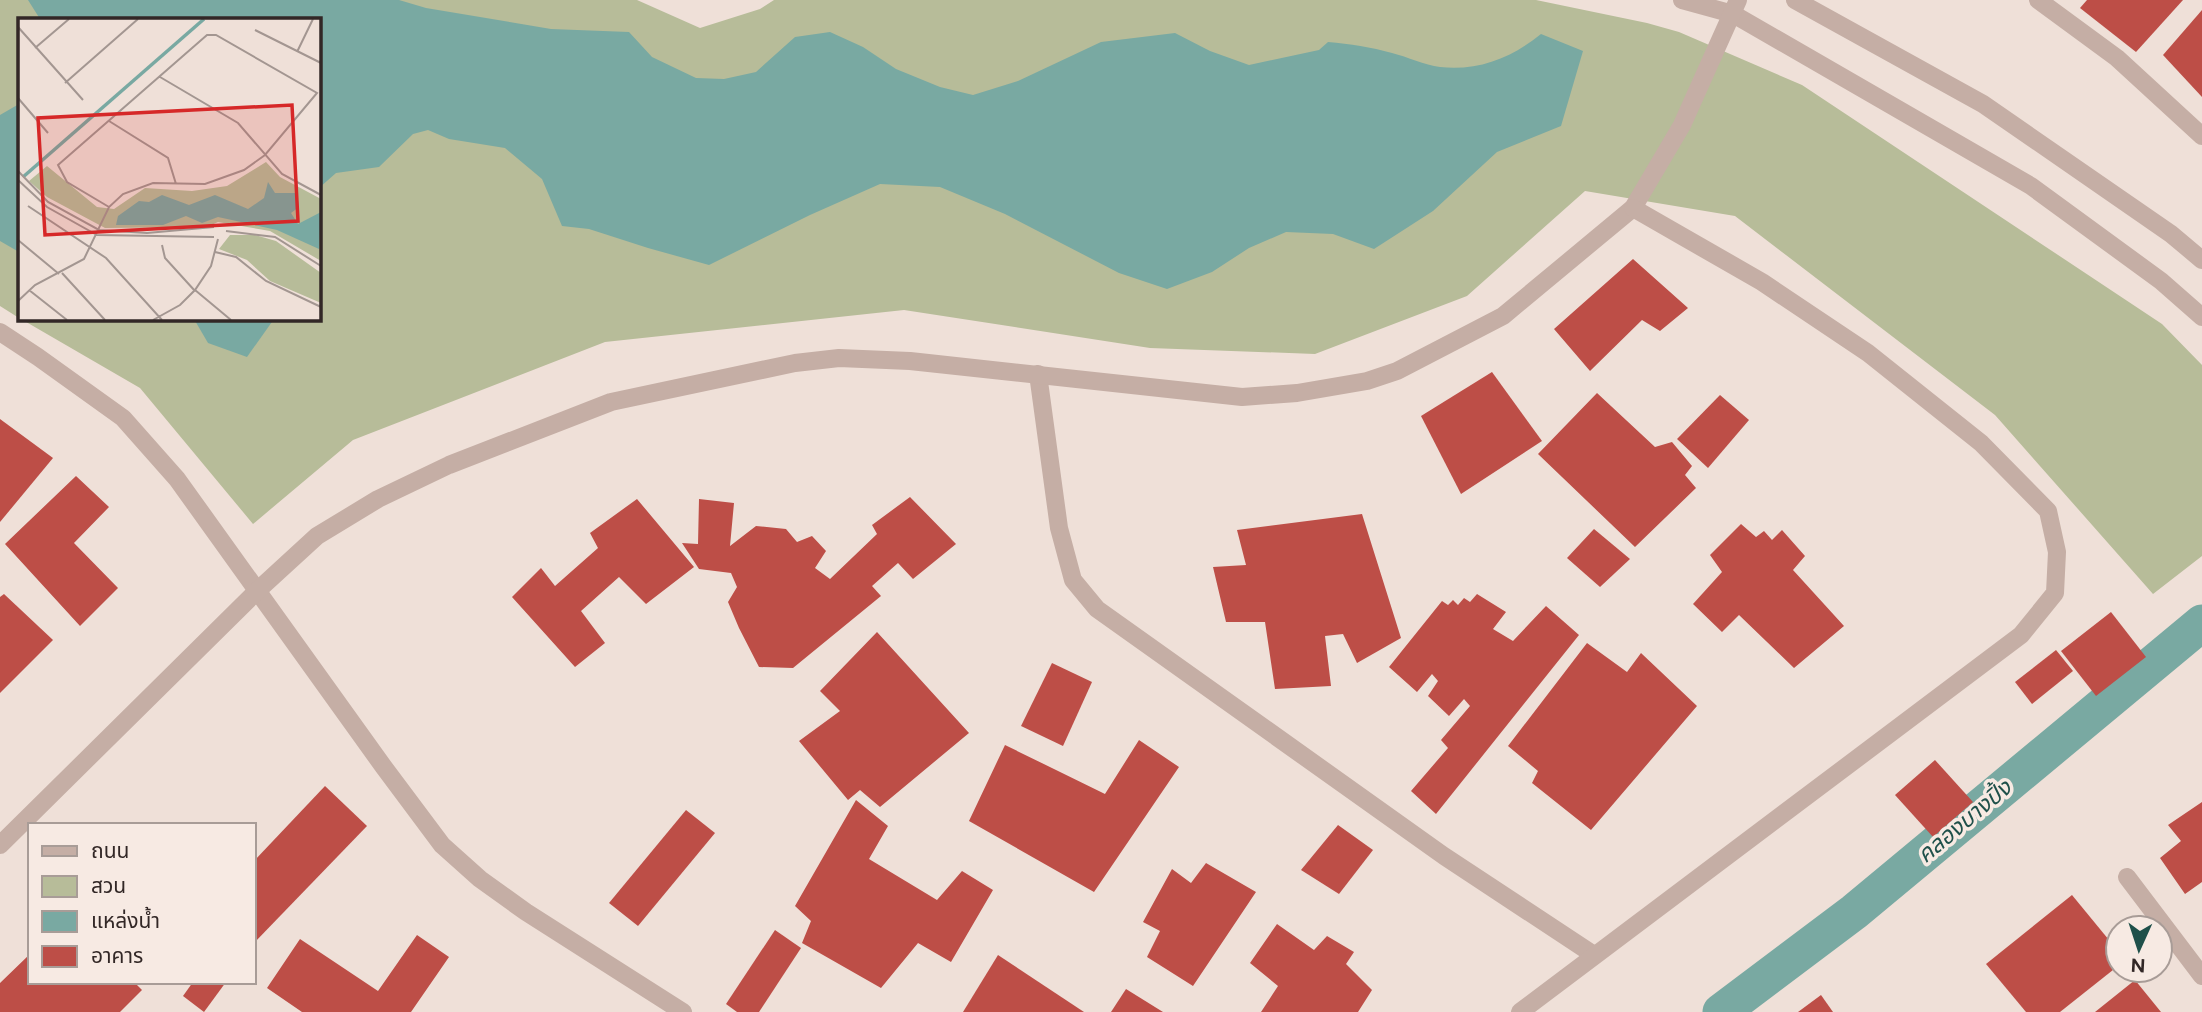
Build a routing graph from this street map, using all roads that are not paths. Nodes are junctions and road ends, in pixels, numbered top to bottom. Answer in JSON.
{"nodes":[{"id":1,"x":1682,"y":0,"type":"edge"},
{"id":2,"x":1796,"y":0,"type":"edge"},
{"id":3,"x":2038,"y":0,"type":"edge"},
{"id":4,"x":1735,"y":7,"type":"edge"},
{"id":5,"x":2202,"y":136,"type":"edge"},
{"id":6,"x":1633,"y":208,"type":"junction"},
{"id":7,"x":2202,"y":260,"type":"edge"},
{"id":8,"x":2202,"y":317,"type":"edge"},
{"id":9,"x":0,"y":332,"type":"edge"},
{"id":10,"x":1038,"y":374,"type":"junction"},
{"id":11,"x":258,"y":590,"type":"junction"},
{"id":12,"x":0,"y":845,"type":"edge"},
{"id":13,"x":2127,"y":877,"type":"dead end"},
{"id":14,"x":1594,"y":955,"type":"junction"},
{"id":15,"x":2202,"y":976,"type":"edge"},
{"id":16,"x":682,"y":1012,"type":"edge"},
{"id":17,"x":1520,"y":1012,"type":"edge"}],
"edges":[{"from":1,"to":4,"type":"street"},
{"from":2,"to":7,"type":"street"},
{"from":3,"to":5,"type":"street"},
{"from":4,"to":6,"type":"street"},
{"from":4,"to":8,"type":"street"},
{"from":6,"to":10,"type":"street"},
{"from":6,"to":14,"type":"street"},
{"from":9,"to":11,"type":"street"},
{"from":10,"to":11,"type":"street"},
{"from":10,"to":14,"type":"street"},
{"from":11,"to":12,"type":"street"},
{"from":11,"to":16,"type":"street"},
{"from":13,"to":15,"type":"street"},
{"from":14,"to":17,"type":"street"}]}
